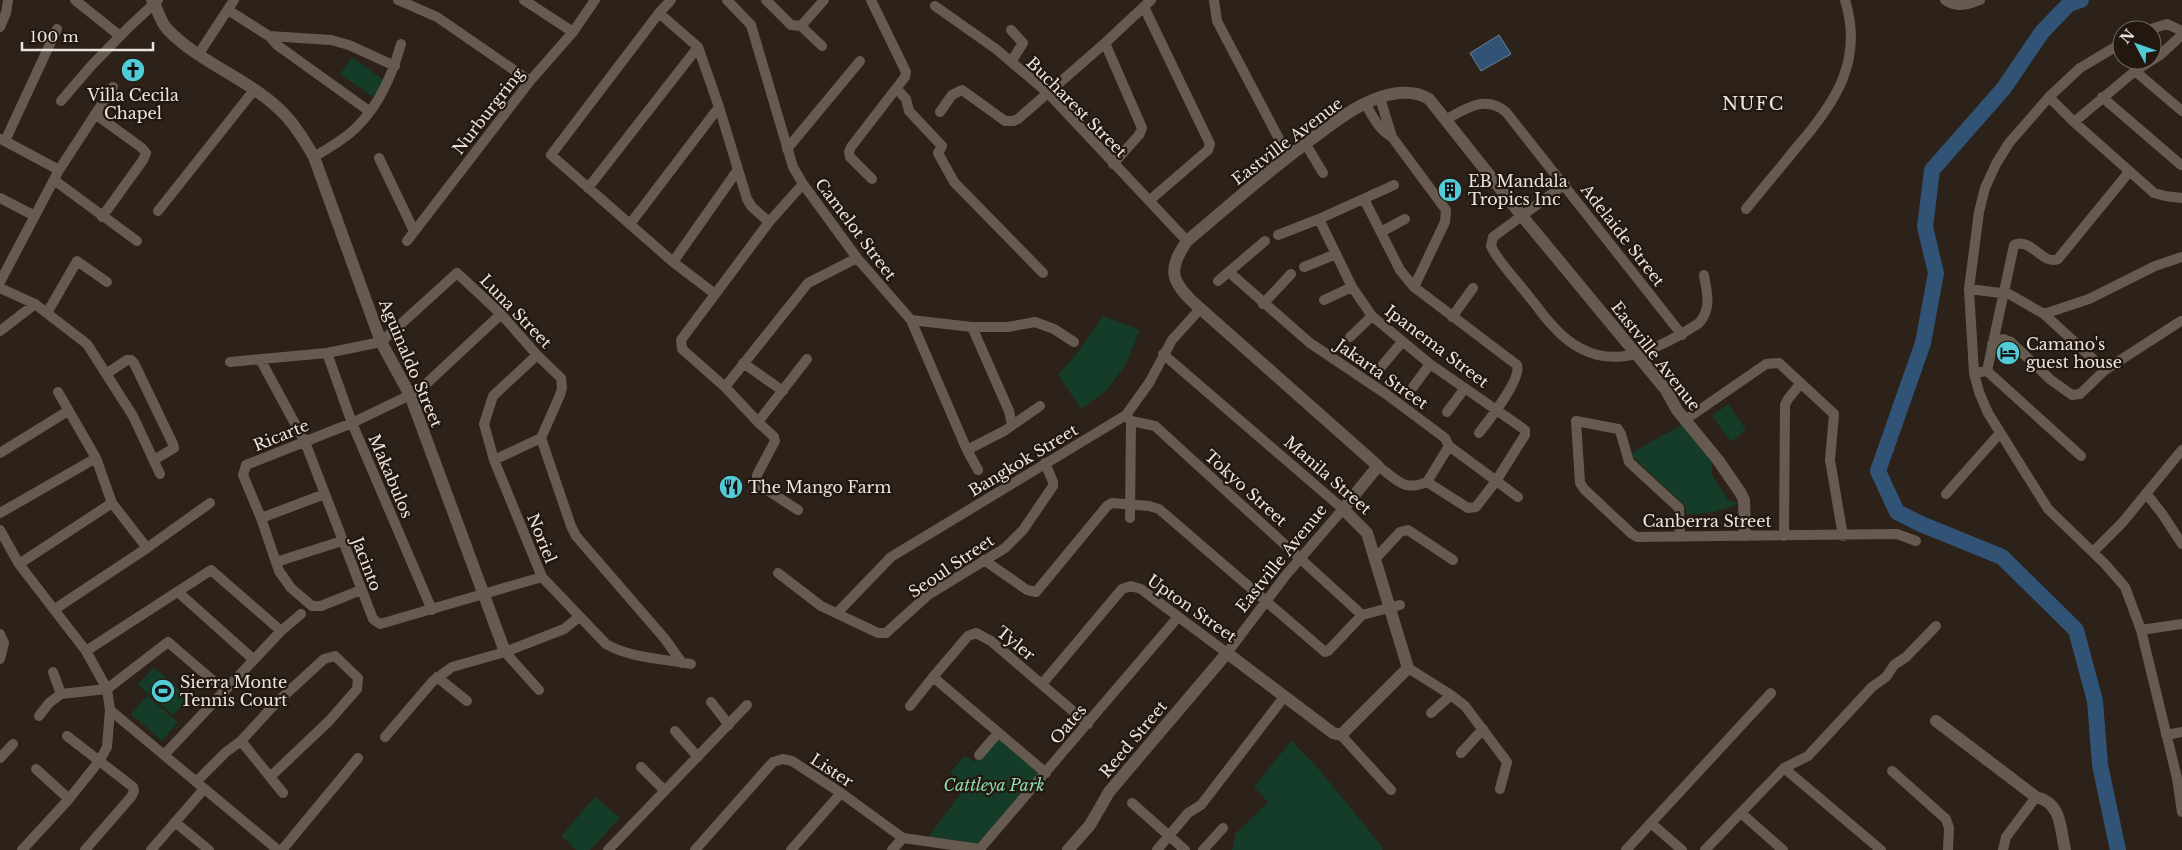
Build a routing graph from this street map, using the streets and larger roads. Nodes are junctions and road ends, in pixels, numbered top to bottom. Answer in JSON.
{"nodes":[{"id":1,"x":8,"y":0,"type":"edge"},
{"id":2,"x":75,"y":0,"type":"edge"},
{"id":3,"x":234,"y":0,"type":"edge"},
{"id":4,"x":398,"y":0,"type":"edge"},
{"id":5,"x":524,"y":0,"type":"edge"},
{"id":6,"x":595,"y":0,"type":"edge"},
{"id":7,"x":671,"y":0,"type":"edge"},
{"id":8,"x":727,"y":0,"type":"edge"},
{"id":9,"x":766,"y":0,"type":"edge"},
{"id":10,"x":824,"y":0,"type":"edge"},
{"id":11,"x":870,"y":0,"type":"edge"},
{"id":12,"x":1214,"y":0,"type":"edge"},
{"id":13,"x":1845,"y":0,"type":"edge"},
{"id":14,"x":1945,"y":0,"type":"edge"},
{"id":15,"x":1980,"y":0,"type":"edge"},
{"id":16,"x":155,"y":1,"type":"edge"},
{"id":17,"x":1148,"y":4,"type":"edge"},
{"id":18,"x":935,"y":6,"type":"dead end"},
{"id":19,"x":228,"y":10,"type":"junction"},
{"id":20,"x":659,"y":13,"type":"junction"},
{"id":21,"x":801,"y":26,"type":"junction"},
{"id":22,"x":2162,"y":26,"type":"edge"},
{"id":23,"x":0,"y":27,"type":"edge"},
{"id":24,"x":57,"y":29,"type":"dead end"},
{"id":25,"x":1011,"y":30,"type":"dead end"},
{"id":26,"x":573,"y":32,"type":"junction"},
{"id":27,"x":2182,"y":33,"type":"edge"},
{"id":28,"x":120,"y":36,"type":"junction"},
{"id":29,"x":269,"y":36,"type":"junction"},
{"id":30,"x":1105,"y":43,"type":"junction"},
{"id":31,"x":401,"y":44,"type":"dead end"},
{"id":32,"x":822,"y":46,"type":"dead end"},
{"id":33,"x":698,"y":47,"type":"junction"},
{"id":34,"x":2112,"y":49,"type":"edge"},
{"id":35,"x":198,"y":55,"type":"junction"},
{"id":36,"x":860,"y":61,"type":"dead end"},
{"id":37,"x":1011,"y":62,"type":"junction"},
{"id":38,"x":395,"y":66,"type":"junction"},
{"id":39,"x":2135,"y":71,"type":"junction"},
{"id":40,"x":530,"y":81,"type":"junction"},
{"id":41,"x":113,"y":87,"type":"dead end"},
{"id":42,"x":897,"y":89,"type":"junction"},
{"id":43,"x":254,"y":90,"type":"junction"},
{"id":44,"x":1048,"y":93,"type":"junction"},
{"id":45,"x":2049,"y":97,"type":"junction"},
{"id":46,"x":2102,"y":97,"type":"junction"},
{"id":47,"x":1380,"y":98,"type":"junction"},
{"id":48,"x":61,"y":101,"type":"dead end"},
{"id":49,"x":1365,"y":103,"type":"junction"},
{"id":50,"x":719,"y":107,"type":"junction"},
{"id":51,"x":369,"y":111,"type":"junction"},
{"id":52,"x":2182,"y":111,"type":"edge"},
{"id":53,"x":940,"y":112,"type":"dead end"},
{"id":54,"x":95,"y":114,"type":"junction"},
{"id":55,"x":1447,"y":119,"type":"junction"},
{"id":56,"x":2074,"y":122,"type":"junction"},
{"id":57,"x":1392,"y":137,"type":"junction"},
{"id":58,"x":3,"y":140,"type":"edge"},
{"id":59,"x":1305,"y":143,"type":"junction"},
{"id":60,"x":787,"y":149,"type":"junction"},
{"id":61,"x":1288,"y":156,"type":"junction"},
{"id":62,"x":314,"y":157,"type":"junction"},
{"id":63,"x":379,"y":158,"type":"dead end"},
{"id":64,"x":1113,"y":164,"type":"junction"},
{"id":65,"x":2181,"y":165,"type":"edge"},
{"id":66,"x":59,"y":170,"type":"junction"},
{"id":67,"x":737,"y":172,"type":"junction"},
{"id":68,"x":2129,"y":172,"type":"junction"},
{"id":69,"x":1323,"y":173,"type":"dead end"},
{"id":70,"x":872,"y":179,"type":"dead end"},
{"id":71,"x":54,"y":180,"type":"junction"},
{"id":72,"x":803,"y":184,"type":"junction"},
{"id":73,"x":1564,"y":184,"type":"junction"},
{"id":74,"x":1394,"y":185,"type":"dead end"},
{"id":75,"x":588,"y":188,"type":"junction"},
{"id":76,"x":0,"y":198,"type":"edge"},
{"id":77,"x":2182,"y":198,"type":"edge"},
{"id":78,"x":1364,"y":199,"type":"junction"},
{"id":79,"x":1150,"y":200,"type":"junction"},
{"id":80,"x":1746,"y":209,"type":"dead end"},
{"id":81,"x":158,"y":212,"type":"dead end"},
{"id":82,"x":35,"y":216,"type":"junction"},
{"id":83,"x":102,"y":216,"type":"junction"},
{"id":84,"x":1522,"y":216,"type":"junction"},
{"id":85,"x":1320,"y":219,"type":"junction"},
{"id":86,"x":1405,"y":219,"type":"dead end"},
{"id":87,"x":769,"y":222,"type":"junction"},
{"id":88,"x":630,"y":224,"type":"junction"},
{"id":89,"x":414,"y":232,"type":"junction"},
{"id":90,"x":1381,"y":232,"type":"junction"},
{"id":91,"x":1278,"y":235,"type":"dead end"},
{"id":92,"x":1265,"y":240,"type":"dead end"},
{"id":93,"x":137,"y":241,"type":"dead end"},
{"id":94,"x":406,"y":241,"type":"dead end"},
{"id":95,"x":1187,"y":241,"type":"junction"},
{"id":96,"x":1336,"y":254,"type":"junction"},
{"id":97,"x":2182,"y":257,"type":"edge"},
{"id":98,"x":857,"y":258,"type":"junction"},
{"id":99,"x":673,"y":262,"type":"junction"},
{"id":100,"x":1304,"y":267,"type":"dead end"},
{"id":101,"x":1043,"y":273,"type":"dead end"},
{"id":102,"x":1230,"y":273,"type":"junction"},
{"id":103,"x":1291,"y":274,"type":"dead end"},
{"id":104,"x":1704,"y":274,"type":"dead end"},
{"id":105,"x":1218,"y":281,"type":"dead end"},
{"id":106,"x":0,"y":282,"type":"edge"},
{"id":107,"x":107,"y":282,"type":"dead end"},
{"id":108,"x":1352,"y":287,"type":"junction"},
{"id":109,"x":1414,"y":287,"type":"junction"},
{"id":110,"x":0,"y":288,"type":"edge"},
{"id":111,"x":1473,"y":288,"type":"dead end"},
{"id":112,"x":1969,"y":289,"type":"junction"},
{"id":113,"x":715,"y":294,"type":"junction"},
{"id":114,"x":2003,"y":294,"type":"junction"},
{"id":115,"x":1324,"y":300,"type":"dead end"},
{"id":116,"x":35,"y":304,"type":"junction"},
{"id":117,"x":1263,"y":304,"type":"junction"},
{"id":118,"x":1200,"y":309,"type":"junction"},
{"id":119,"x":47,"y":313,"type":"junction"},
{"id":120,"x":501,"y":314,"type":"junction"},
{"id":121,"x":2044,"y":314,"type":"junction"},
{"id":122,"x":1372,"y":316,"type":"junction"},
{"id":123,"x":1452,"y":317,"type":"junction"},
{"id":124,"x":911,"y":320,"type":"junction"},
{"id":125,"x":2181,"y":321,"type":"edge"},
{"id":126,"x":972,"y":327,"type":"junction"},
{"id":127,"x":0,"y":331,"type":"edge"},
{"id":128,"x":1682,"y":334,"type":"junction"},
{"id":129,"x":1350,"y":337,"type":"dead end"},
{"id":130,"x":381,"y":342,"type":"junction"},
{"id":131,"x":1074,"y":342,"type":"dead end"},
{"id":132,"x":1402,"y":342,"type":"junction"},
{"id":133,"x":1992,"y":344,"type":"junction"},
{"id":134,"x":327,"y":353,"type":"junction"},
{"id":135,"x":1163,"y":354,"type":"junction"},
{"id":136,"x":537,"y":355,"type":"junction"},
{"id":137,"x":1636,"y":355,"type":"junction"},
{"id":138,"x":260,"y":359,"type":"junction"},
{"id":139,"x":807,"y":360,"type":"dead end"},
{"id":140,"x":230,"y":362,"type":"dead end"},
{"id":141,"x":743,"y":362,"type":"junction"},
{"id":142,"x":1430,"y":364,"type":"junction"},
{"id":143,"x":1381,"y":367,"type":"dead end"},
{"id":144,"x":2105,"y":370,"type":"junction"},
{"id":145,"x":1987,"y":371,"type":"junction"},
{"id":146,"x":1974,"y":373,"type":"junction"},
{"id":147,"x":106,"y":374,"type":"junction"},
{"id":148,"x":1801,"y":383,"type":"junction"},
{"id":149,"x":726,"y":387,"type":"junction"},
{"id":150,"x":1413,"y":387,"type":"dead end"},
{"id":151,"x":1465,"y":388,"type":"junction"},
{"id":152,"x":782,"y":391,"type":"junction"},
{"id":153,"x":58,"y":392,"type":"dead end"},
{"id":154,"x":410,"y":395,"type":"junction"},
{"id":155,"x":1040,"y":406,"type":"dead end"},
{"id":156,"x":1497,"y":409,"type":"junction"},
{"id":157,"x":68,"y":411,"type":"junction"},
{"id":158,"x":1446,"y":412,"type":"dead end"},
{"id":159,"x":1128,"y":418,"type":"junction"},
{"id":160,"x":1685,"y":420,"type":"junction"},
{"id":161,"x":758,"y":422,"type":"junction"},
{"id":162,"x":352,"y":423,"type":"junction"},
{"id":163,"x":1012,"y":425,"type":"junction"},
{"id":164,"x":1479,"y":433,"type":"dead end"},
{"id":165,"x":2000,"y":433,"type":"junction"},
{"id":166,"x":541,"y":438,"type":"junction"},
{"id":167,"x":305,"y":442,"type":"junction"},
{"id":168,"x":1449,"y":446,"type":"junction"},
{"id":169,"x":968,"y":450,"type":"junction"},
{"id":170,"x":2182,"y":450,"type":"edge"},
{"id":171,"x":0,"y":453,"type":"edge"},
{"id":172,"x":2081,"y":456,"type":"dead end"},
{"id":173,"x":96,"y":458,"type":"junction"},
{"id":174,"x":154,"y":460,"type":"junction"},
{"id":175,"x":494,"y":460,"type":"junction"},
{"id":176,"x":1045,"y":463,"type":"junction"},
{"id":177,"x":1378,"y":466,"type":"junction"},
{"id":178,"x":978,"y":470,"type":"dead end"},
{"id":179,"x":160,"y":474,"type":"dead end"},
{"id":180,"x":1496,"y":481,"type":"junction"},
{"id":181,"x":1427,"y":482,"type":"junction"},
{"id":182,"x":2146,"y":493,"type":"junction"},
{"id":183,"x":325,"y":494,"type":"junction"},
{"id":184,"x":1946,"y":494,"type":"dead end"},
{"id":185,"x":1518,"y":497,"type":"dead end"},
{"id":186,"x":112,"y":503,"type":"junction"},
{"id":187,"x":210,"y":503,"type":"dead end"},
{"id":188,"x":1130,"y":504,"type":"junction"},
{"id":189,"x":1343,"y":509,"type":"junction"},
{"id":190,"x":798,"y":510,"type":"dead end"},
{"id":191,"x":0,"y":513,"type":"edge"},
{"id":192,"x":261,"y":518,"type":"junction"},
{"id":193,"x":1130,"y":518,"type":"dead end"},
{"id":194,"x":0,"y":530,"type":"edge"},
{"id":195,"x":1745,"y":535,"type":"junction"},
{"id":196,"x":1680,"y":536,"type":"junction"},
{"id":197,"x":1784,"y":536,"type":"junction"},
{"id":198,"x":1843,"y":536,"type":"junction"},
{"id":199,"x":342,"y":541,"type":"junction"},
{"id":200,"x":1916,"y":541,"type":"dead end"},
{"id":201,"x":2182,"y":544,"type":"edge"},
{"id":202,"x":147,"y":548,"type":"junction"},
{"id":203,"x":2093,"y":552,"type":"junction"},
{"id":204,"x":1300,"y":558,"type":"junction"},
{"id":205,"x":1376,"y":558,"type":"junction"},
{"id":206,"x":984,"y":560,"type":"junction"},
{"id":207,"x":1453,"y":560,"type":"dead end"},
{"id":208,"x":276,"y":562,"type":"junction"},
{"id":209,"x":19,"y":564,"type":"junction"},
{"id":210,"x":778,"y":573,"type":"dead end"},
{"id":211,"x":542,"y":577,"type":"junction"},
{"id":212,"x":361,"y":590,"type":"junction"},
{"id":213,"x":178,"y":592,"type":"junction"},
{"id":214,"x":485,"y":594,"type":"junction"},
{"id":215,"x":1266,"y":602,"type":"junction"},
{"id":216,"x":1395,"y":606,"type":"junction"},
{"id":217,"x":55,"y":609,"type":"junction"},
{"id":218,"x":432,"y":610,"type":"junction"},
{"id":219,"x":837,"y":613,"type":"junction"},
{"id":220,"x":301,"y":614,"type":"dead end"},
{"id":221,"x":1362,"y":615,"type":"junction"},
{"id":222,"x":579,"y":617,"type":"junction"},
{"id":223,"x":1178,"y":617,"type":"junction"},
{"id":224,"x":2182,"y":624,"type":"edge"},
{"id":225,"x":1936,"y":626,"type":"dead end"},
{"id":226,"x":2141,"y":630,"type":"junction"},
{"id":227,"x":281,"y":631,"type":"junction"},
{"id":228,"x":0,"y":634,"type":"edge"},
{"id":229,"x":86,"y":651,"type":"junction"},
{"id":230,"x":505,"y":652,"type":"junction"},
{"id":231,"x":1227,"y":653,"type":"junction"},
{"id":232,"x":0,"y":659,"type":"edge"},
{"id":233,"x":254,"y":660,"type":"junction"},
{"id":234,"x":1408,"y":668,"type":"junction"},
{"id":235,"x":53,"y":672,"type":"dead end"},
{"id":236,"x":437,"y":677,"type":"junction"},
{"id":237,"x":933,"y":677,"type":"junction"},
{"id":238,"x":1042,"y":684,"type":"junction"},
{"id":239,"x":107,"y":689,"type":"junction"},
{"id":240,"x":539,"y":690,"type":"dead end"},
{"id":241,"x":225,"y":691,"type":"junction"},
{"id":242,"x":1771,"y":693,"type":"dead end"},
{"id":243,"x":61,"y":694,"type":"junction"},
{"id":244,"x":1451,"y":695,"type":"junction"},
{"id":245,"x":1284,"y":696,"type":"junction"},
{"id":246,"x":467,"y":701,"type":"dead end"},
{"id":247,"x":711,"y":702,"type":"dead end"},
{"id":248,"x":747,"y":705,"type":"dead end"},
{"id":249,"x":910,"y":706,"type":"dead end"},
{"id":250,"x":110,"y":710,"type":"junction"},
{"id":251,"x":1431,"y":713,"type":"dead end"},
{"id":252,"x":39,"y":716,"type":"dead end"},
{"id":253,"x":1936,"y":721,"type":"dead end"},
{"id":254,"x":729,"y":724,"type":"junction"},
{"id":255,"x":1088,"y":724,"type":"junction"},
{"id":256,"x":1483,"y":729,"type":"junction"},
{"id":257,"x":675,"y":731,"type":"dead end"},
{"id":258,"x":2182,"y":732,"type":"edge"},
{"id":259,"x":998,"y":733,"type":"junction"},
{"id":260,"x":1342,"y":735,"type":"junction"},
{"id":261,"x":2166,"y":735,"type":"junction"},
{"id":262,"x":68,"y":736,"type":"dead end"},
{"id":263,"x":385,"y":737,"type":"dead end"},
{"id":264,"x":241,"y":741,"type":"junction"},
{"id":265,"x":13,"y":744,"type":"dead end"},
{"id":266,"x":1461,"y":753,"type":"dead end"},
{"id":267,"x":164,"y":755,"type":"junction"},
{"id":268,"x":978,"y":755,"type":"dead end"},
{"id":269,"x":698,"y":757,"type":"junction"},
{"id":270,"x":0,"y":758,"type":"edge"},
{"id":271,"x":358,"y":758,"type":"dead end"},
{"id":272,"x":100,"y":760,"type":"junction"},
{"id":273,"x":641,"y":767,"type":"dead end"},
{"id":274,"x":1784,"y":768,"type":"junction"},
{"id":275,"x":36,"y":769,"type":"dead end"},
{"id":276,"x":1892,"y":771,"type":"dead end"},
{"id":277,"x":2179,"y":773,"type":"edge"},
{"id":278,"x":1046,"y":774,"type":"junction"},
{"id":279,"x":270,"y":777,"type":"junction"},
{"id":280,"x":200,"y":785,"type":"junction"},
{"id":281,"x":1500,"y":789,"type":"dead end"},
{"id":282,"x":1391,"y":790,"type":"dead end"},
{"id":283,"x":665,"y":791,"type":"junction"},
{"id":284,"x":283,"y":793,"type":"dead end"},
{"id":285,"x":841,"y":793,"type":"junction"},
{"id":286,"x":2036,"y":797,"type":"junction"},
{"id":287,"x":69,"y":799,"type":"junction"},
{"id":288,"x":1132,"y":803,"type":"dead end"},
{"id":289,"x":2182,"y":812,"type":"edge"},
{"id":290,"x":1741,"y":813,"type":"junction"},
{"id":291,"x":175,"y":822,"type":"junction"},
{"id":292,"x":1652,"y":824,"type":"junction"},
{"id":293,"x":1223,"y":828,"type":"dead end"},
{"id":294,"x":1169,"y":836,"type":"junction"},
{"id":295,"x":903,"y":838,"type":"junction"},
{"id":296,"x":22,"y":850,"type":"edge"},
{"id":297,"x":84,"y":850,"type":"edge"},
{"id":298,"x":151,"y":850,"type":"edge"},
{"id":299,"x":209,"y":850,"type":"edge"},
{"id":300,"x":280,"y":850,"type":"edge"},
{"id":301,"x":608,"y":850,"type":"edge"},
{"id":302,"x":695,"y":850,"type":"edge"},
{"id":303,"x":791,"y":850,"type":"edge"},
{"id":304,"x":892,"y":850,"type":"edge"},
{"id":305,"x":979,"y":850,"type":"edge"},
{"id":306,"x":1068,"y":850,"type":"edge"},
{"id":307,"x":1157,"y":850,"type":"edge"},
{"id":308,"x":1185,"y":850,"type":"edge"},
{"id":309,"x":1203,"y":850,"type":"edge"},
{"id":310,"x":1626,"y":850,"type":"edge"},
{"id":311,"x":1682,"y":850,"type":"edge"},
{"id":312,"x":1705,"y":850,"type":"edge"},
{"id":313,"x":1783,"y":850,"type":"edge"},
{"id":314,"x":1882,"y":850,"type":"edge"},
{"id":315,"x":1948,"y":850,"type":"edge"},
{"id":316,"x":2003,"y":850,"type":"edge"},
{"id":317,"x":2065,"y":850,"type":"edge"}],
"edges":[{"from":1,"to":23,"type":"street"},
{"from":2,"to":28,"type":"street"},
{"from":3,"to":19,"type":"street"},
{"from":4,"to":40,"type":"street"},
{"from":5,"to":26,"type":"street"},
{"from":6,"to":26,"type":"street","name":"Nurburgring"},
{"from":7,"to":20,"type":"street"},
{"from":8,"to":60,"type":"street","name":"Camelot Street"},
{"from":9,"to":21,"type":"street"},
{"from":10,"to":21,"type":"street"},
{"from":11,"to":42,"type":"street"},
{"from":12,"to":61,"type":"street"},
{"from":13,"to":80,"type":"street"},
{"from":14,"to":15,"type":"street"},
{"from":16,"to":28,"type":"street"},
{"from":16,"to":35,"type":"street","name":"Aguinaldo Street"},
{"from":17,"to":30,"type":"street"},
{"from":17,"to":79,"type":"street"},
{"from":18,"to":37,"type":"street","name":"Bucharest Street"},
{"from":19,"to":29,"type":"street"},
{"from":19,"to":35,"type":"street"},
{"from":20,"to":33,"type":"street"},
{"from":20,"to":75,"type":"street"},
{"from":21,"to":32,"type":"street"},
{"from":22,"to":27,"type":"street"},
{"from":24,"to":58,"type":"street"},
{"from":25,"to":37,"type":"street"},
{"from":26,"to":40,"type":"street","name":"Nurburgring"},
{"from":27,"to":39,"type":"street"},
{"from":28,"to":48,"type":"street"},
{"from":29,"to":38,"type":"street"},
{"from":29,"to":51,"type":"street"},
{"from":30,"to":44,"type":"street"},
{"from":30,"to":64,"type":"street"},
{"from":31,"to":38,"type":"street"},
{"from":33,"to":50,"type":"street"},
{"from":33,"to":75,"type":"street"},
{"from":34,"to":45,"type":"street"},
{"from":35,"to":43,"type":"street","name":"Aguinaldo Street"},
{"from":36,"to":60,"type":"street"},
{"from":37,"to":44,"type":"street","name":"Bucharest Street"},
{"from":38,"to":51,"type":"street"},
{"from":39,"to":46,"type":"street"},
{"from":39,"to":52,"type":"street"},
{"from":40,"to":89,"type":"street","name":"Nurburgring"},
{"from":41,"to":54,"type":"street"},
{"from":42,"to":70,"type":"street"},
{"from":42,"to":101,"type":"street"},
{"from":43,"to":62,"type":"street","name":"Aguinaldo Street"},
{"from":43,"to":81,"type":"street"},
{"from":44,"to":53,"type":"street"},
{"from":44,"to":64,"type":"street","name":"Bucharest Street"},
{"from":45,"to":56,"type":"street"},
{"from":45,"to":112,"type":"street"},
{"from":46,"to":56,"type":"street"},
{"from":46,"to":65,"type":"street"},
{"from":47,"to":49,"type":"street","name":"Eastville Avenue"},
{"from":47,"to":55,"type":"street","name":"Eastville Avenue"},
{"from":47,"to":57,"type":"street"},
{"from":49,"to":57,"type":"street"},
{"from":49,"to":59,"type":"street","name":"Eastville Avenue"},
{"from":50,"to":67,"type":"street"},
{"from":50,"to":88,"type":"street"},
{"from":51,"to":62,"type":"street"},
{"from":54,"to":66,"type":"street"},
{"from":54,"to":83,"type":"street"},
{"from":55,"to":73,"type":"street","name":"Adelaide Street"},
{"from":55,"to":84,"type":"street","name":"Eastville Avenue"},
{"from":56,"to":68,"type":"street"},
{"from":57,"to":109,"type":"street"},
{"from":58,"to":66,"type":"street"},
{"from":59,"to":61,"type":"street","name":"Eastville Avenue"},
{"from":59,"to":69,"type":"street"},
{"from":60,"to":72,"type":"street","name":"Camelot Street"},
{"from":61,"to":95,"type":"street","name":"Eastville Avenue"},
{"from":62,"to":130,"type":"street","name":"Aguinaldo Street"},
{"from":63,"to":89,"type":"street"},
{"from":64,"to":79,"type":"street","name":"Bucharest Street"},
{"from":66,"to":71,"type":"street"},
{"from":67,"to":87,"type":"street"},
{"from":67,"to":99,"type":"street"},
{"from":68,"to":77,"type":"street"},
{"from":68,"to":114,"type":"street"},
{"from":71,"to":82,"type":"street"},
{"from":71,"to":83,"type":"street"},
{"from":72,"to":87,"type":"street"},
{"from":72,"to":98,"type":"street","name":"Camelot Street"},
{"from":73,"to":84,"type":"street"},
{"from":73,"to":128,"type":"street","name":"Adelaide Street"},
{"from":74,"to":78,"type":"street"},
{"from":75,"to":88,"type":"street"},
{"from":76,"to":82,"type":"street"},
{"from":78,"to":85,"type":"street"},
{"from":78,"to":90,"type":"street"},
{"from":79,"to":95,"type":"street","name":"Bucharest Street"},
{"from":82,"to":106,"type":"street"},
{"from":83,"to":93,"type":"street"},
{"from":84,"to":137,"type":"street","name":"Eastville Avenue"},
{"from":84,"to":137,"type":"street"},
{"from":85,"to":91,"type":"street"},
{"from":85,"to":96,"type":"street","name":"Ipanema Street"},
{"from":86,"to":90,"type":"street"},
{"from":87,"to":113,"type":"street"},
{"from":88,"to":99,"type":"street"},
{"from":89,"to":94,"type":"street","name":"Nurburgring"},
{"from":90,"to":109,"type":"street"},
{"from":92,"to":102,"type":"street"},
{"from":95,"to":118,"type":"street","name":"Eastville Avenue"},
{"from":96,"to":100,"type":"street"},
{"from":96,"to":108,"type":"street","name":"Ipanema Street"},
{"from":97,"to":121,"type":"street"},
{"from":98,"to":124,"type":"street","name":"Camelot Street"},
{"from":98,"to":141,"type":"street"},
{"from":99,"to":113,"type":"street"},
{"from":102,"to":105,"type":"street"},
{"from":102,"to":117,"type":"street","name":"Jakarta Street"},
{"from":103,"to":117,"type":"street"},
{"from":104,"to":128,"type":"street"},
{"from":107,"to":119,"type":"street"},
{"from":108,"to":115,"type":"street"},
{"from":108,"to":122,"type":"street","name":"Ipanema Street"},
{"from":109,"to":123,"type":"street"},
{"from":110,"to":116,"type":"street"},
{"from":111,"to":123,"type":"street"},
{"from":112,"to":114,"type":"street"},
{"from":112,"to":146,"type":"street"},
{"from":113,"to":149,"type":"street"},
{"from":114,"to":121,"type":"street"},
{"from":114,"to":133,"type":"street"},
{"from":116,"to":119,"type":"street"},
{"from":116,"to":127,"type":"street"},
{"from":117,"to":168,"type":"street","name":"Jakarta Street"},
{"from":118,"to":135,"type":"street","name":"Bangkok Street"},
{"from":118,"to":177,"type":"street","name":"Eastville Avenue"},
{"from":119,"to":147,"type":"street"},
{"from":120,"to":130,"type":"street","name":"Luna Street"},
{"from":120,"to":136,"type":"street","name":"Luna Street"},
{"from":120,"to":154,"type":"street","name":"Ricarte"},
{"from":121,"to":144,"type":"street"},
{"from":122,"to":129,"type":"street"},
{"from":122,"to":132,"type":"street","name":"Ipanema Street"},
{"from":123,"to":156,"type":"street"},
{"from":124,"to":126,"type":"street"},
{"from":124,"to":169,"type":"street","name":"Camelot Street"},
{"from":125,"to":144,"type":"street"},
{"from":126,"to":131,"type":"street"},
{"from":126,"to":163,"type":"street"},
{"from":128,"to":137,"type":"street"},
{"from":130,"to":134,"type":"street"},
{"from":130,"to":154,"type":"street","name":"Aguinaldo Street"},
{"from":132,"to":142,"type":"street","name":"Ipanema Street"},
{"from":132,"to":143,"type":"street"},
{"from":133,"to":144,"type":"street"},
{"from":133,"to":145,"type":"street"},
{"from":134,"to":138,"type":"street"},
{"from":134,"to":162,"type":"street","name":"Makabulos"},
{"from":135,"to":159,"type":"street","name":"Bangkok Street"},
{"from":135,"to":189,"type":"street","name":"Manila Street"},
{"from":136,"to":166,"type":"street","name":"Luna Street"},
{"from":136,"to":175,"type":"street","name":"Noriel"},
{"from":137,"to":160,"type":"street","name":"Eastville Avenue"},
{"from":138,"to":140,"type":"street"},
{"from":138,"to":167,"type":"street","name":"Jacinto"},
{"from":139,"to":152,"type":"street"},
{"from":141,"to":149,"type":"street"},
{"from":141,"to":152,"type":"street"},
{"from":142,"to":150,"type":"street"},
{"from":142,"to":151,"type":"street","name":"Ipanema Street"},
{"from":145,"to":146,"type":"street"},
{"from":145,"to":172,"type":"street"},
{"from":146,"to":165,"type":"street"},
{"from":147,"to":174,"type":"street"},
{"from":147,"to":174,"type":"street"},
{"from":148,"to":160,"type":"street"},
{"from":148,"to":197,"type":"street"},
{"from":148,"to":198,"type":"street"},
{"from":149,"to":161,"type":"street"},
{"from":151,"to":156,"type":"street","name":"Ipanema Street"},
{"from":151,"to":158,"type":"street"},
{"from":152,"to":161,"type":"street"},
{"from":153,"to":157,"type":"street"},
{"from":154,"to":162,"type":"street","name":"Ricarte"},
{"from":154,"to":214,"type":"street","name":"Aguinaldo Street"},
{"from":155,"to":163,"type":"street"},
{"from":156,"to":164,"type":"street"},
{"from":156,"to":180,"type":"street","name":"Ipanema Street"},
{"from":157,"to":171,"type":"street"},
{"from":157,"to":173,"type":"street"},
{"from":159,"to":176,"type":"street","name":"Bangkok Street"},
{"from":159,"to":188,"type":"street"},
{"from":159,"to":204,"type":"street","name":"Tokyo Street"},
{"from":160,"to":195,"type":"street","name":"Eastville Avenue"},
{"from":161,"to":190,"type":"street"},
{"from":162,"to":167,"type":"street","name":"Ricarte"},
{"from":162,"to":218,"type":"street","name":"Makabulos"},
{"from":163,"to":169,"type":"street"},
{"from":165,"to":184,"type":"street"},
{"from":165,"to":203,"type":"street"},
{"from":166,"to":175,"type":"street"},
{"from":166,"to":222,"type":"street","name":"Noriel"},
{"from":167,"to":183,"type":"street","name":"Jacinto"},
{"from":167,"to":192,"type":"street","name":"Ricarte"},
{"from":168,"to":180,"type":"street","name":"Jakarta Street"},
{"from":168,"to":181,"type":"street"},
{"from":169,"to":178,"type":"street","name":"Camelot Street"},
{"from":170,"to":182,"type":"street"},
{"from":173,"to":186,"type":"street"},
{"from":173,"to":191,"type":"street"},
{"from":174,"to":179,"type":"street"},
{"from":175,"to":211,"type":"street","name":"Noriel"},
{"from":176,"to":206,"type":"street","name":"Seoul Street"},
{"from":176,"to":219,"type":"street","name":"Bangkok Street"},
{"from":177,"to":181,"type":"street"},
{"from":177,"to":189,"type":"street"},
{"from":180,"to":181,"type":"street"},
{"from":180,"to":185,"type":"street","name":"Jakarta Street"},
{"from":182,"to":201,"type":"street"},
{"from":182,"to":203,"type":"street"},
{"from":183,"to":192,"type":"street"},
{"from":183,"to":199,"type":"street","name":"Jacinto"},
{"from":186,"to":202,"type":"street"},
{"from":186,"to":209,"type":"street"},
{"from":187,"to":202,"type":"street"},
{"from":188,"to":193,"type":"street"},
{"from":188,"to":206,"type":"street"},
{"from":188,"to":215,"type":"street"},
{"from":189,"to":204,"type":"street","name":"Eastville Avenue"},
{"from":189,"to":205,"type":"street","name":"Manila Street"},
{"from":192,"to":208,"type":"street","name":"Ricarte"},
{"from":194,"to":209,"type":"street"},
{"from":195,"to":196,"type":"street","name":"Canberra Street"},
{"from":195,"to":197,"type":"street","name":"Canberra Street"},
{"from":196,"to":196,"type":"street","name":"Canberra Street"},
{"from":197,"to":198,"type":"street","name":"Canberra Street"},
{"from":198,"to":200,"type":"street","name":"Canberra Street"},
{"from":199,"to":208,"type":"street"},
{"from":199,"to":212,"type":"street","name":"Jacinto"},
{"from":202,"to":217,"type":"street"},
{"from":203,"to":226,"type":"street"},
{"from":204,"to":215,"type":"street","name":"Eastville Avenue"},
{"from":204,"to":221,"type":"street","name":"Tokyo Street"},
{"from":205,"to":207,"type":"street"},
{"from":205,"to":216,"type":"street","name":"Manila Street"},
{"from":206,"to":219,"type":"street","name":"Seoul Street"},
{"from":208,"to":212,"type":"street","name":"Ricarte"},
{"from":209,"to":217,"type":"street"},
{"from":210,"to":219,"type":"street","name":"Seoul Street"},
{"from":211,"to":214,"type":"street","name":"Jacinto"},
{"from":211,"to":222,"type":"street","name":"Noriel"},
{"from":212,"to":218,"type":"street","name":"Jacinto"},
{"from":213,"to":227,"type":"street"},
{"from":213,"to":229,"type":"street"},
{"from":213,"to":233,"type":"street"},
{"from":214,"to":218,"type":"street","name":"Jacinto"},
{"from":214,"to":230,"type":"street","name":"Aguinaldo Street"},
{"from":215,"to":221,"type":"street"},
{"from":215,"to":231,"type":"street","name":"Eastville Avenue"},
{"from":216,"to":221,"type":"street"},
{"from":216,"to":234,"type":"street","name":"Manila Street"},
{"from":217,"to":229,"type":"street"},
{"from":220,"to":227,"type":"street"},
{"from":222,"to":230,"type":"street"},
{"from":223,"to":231,"type":"street","name":"Upton Street"},
{"from":223,"to":238,"type":"street","name":"Upton Street"},
{"from":223,"to":255,"type":"street","name":"Oates"},
{"from":224,"to":226,"type":"street"},
{"from":225,"to":274,"type":"street"},
{"from":226,"to":261,"type":"street"},
{"from":227,"to":233,"type":"street"},
{"from":228,"to":232,"type":"street"},
{"from":229,"to":239,"type":"street"},
{"from":230,"to":236,"type":"street"},
{"from":230,"to":240,"type":"street","name":"Aguinaldo Street"},
{"from":231,"to":245,"type":"street","name":"Upton Street"},
{"from":231,"to":306,"type":"street","name":"Reed Street"},
{"from":233,"to":241,"type":"street"},
{"from":234,"to":244,"type":"street"},
{"from":234,"to":260,"type":"street"},
{"from":235,"to":243,"type":"street"},
{"from":236,"to":246,"type":"street"},
{"from":236,"to":263,"type":"street"},
{"from":237,"to":238,"type":"street","name":"Tyler"},
{"from":237,"to":249,"type":"street","name":"Tyler"},
{"from":237,"to":259,"type":"street"},
{"from":238,"to":255,"type":"street","name":"Tyler"},
{"from":239,"to":241,"type":"street"},
{"from":239,"to":243,"type":"street"},
{"from":239,"to":250,"type":"street"},
{"from":241,"to":267,"type":"street"},
{"from":242,"to":292,"type":"street"},
{"from":243,"to":252,"type":"street"},
{"from":244,"to":251,"type":"street"},
{"from":244,"to":256,"type":"street"},
{"from":245,"to":260,"type":"street","name":"Upton Street"},
{"from":245,"to":294,"type":"street"},
{"from":247,"to":254,"type":"street"},
{"from":248,"to":254,"type":"street"},
{"from":250,"to":267,"type":"street"},
{"from":250,"to":272,"type":"street"},
{"from":253,"to":286,"type":"street"},
{"from":254,"to":269,"type":"street"},
{"from":255,"to":278,"type":"street","name":"Oates"},
{"from":256,"to":266,"type":"street"},
{"from":256,"to":281,"type":"street"},
{"from":257,"to":269,"type":"street"},
{"from":258,"to":261,"type":"street"},
{"from":259,"to":268,"type":"street"},
{"from":259,"to":278,"type":"street"},
{"from":260,"to":282,"type":"street"},
{"from":261,"to":277,"type":"street"},
{"from":262,"to":272,"type":"street"},
{"from":264,"to":279,"type":"street"},
{"from":264,"to":279,"type":"street"},
{"from":264,"to":280,"type":"street"},
{"from":265,"to":270,"type":"street"},
{"from":267,"to":280,"type":"street"},
{"from":269,"to":283,"type":"street"},
{"from":271,"to":300,"type":"street"},
{"from":272,"to":287,"type":"street"},
{"from":272,"to":297,"type":"street"},
{"from":273,"to":283,"type":"street"},
{"from":274,"to":290,"type":"street"},
{"from":274,"to":314,"type":"street"},
{"from":275,"to":287,"type":"street"},
{"from":276,"to":315,"type":"street"},
{"from":277,"to":289,"type":"street"},
{"from":278,"to":305,"type":"street","name":"Oates"},
{"from":279,"to":284,"type":"street"},
{"from":280,"to":291,"type":"street"},
{"from":280,"to":300,"type":"street"},
{"from":283,"to":301,"type":"street"},
{"from":285,"to":295,"type":"street","name":"Lister"},
{"from":285,"to":302,"type":"street","name":"Lister"},
{"from":285,"to":303,"type":"street"},
{"from":286,"to":316,"type":"street"},
{"from":286,"to":317,"type":"street"},
{"from":287,"to":296,"type":"street"},
{"from":288,"to":294,"type":"street"},
{"from":290,"to":312,"type":"street"},
{"from":290,"to":313,"type":"street"},
{"from":291,"to":298,"type":"street"},
{"from":291,"to":299,"type":"street"},
{"from":292,"to":310,"type":"street"},
{"from":292,"to":311,"type":"street"},
{"from":293,"to":309,"type":"street"},
{"from":294,"to":307,"type":"street"},
{"from":294,"to":308,"type":"street"},
{"from":295,"to":304,"type":"street"},
{"from":295,"to":305,"type":"street","name":"Lister"}]}
